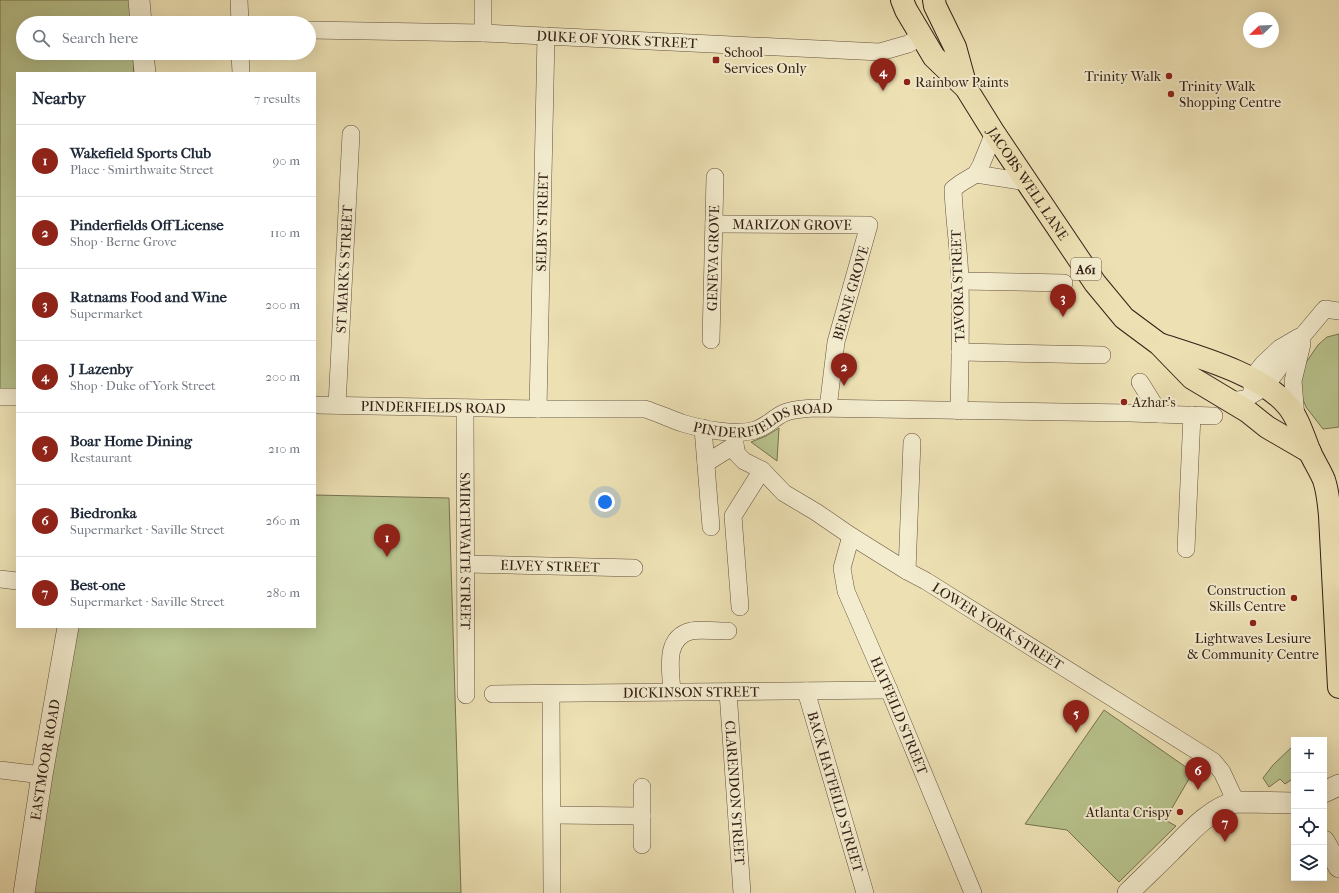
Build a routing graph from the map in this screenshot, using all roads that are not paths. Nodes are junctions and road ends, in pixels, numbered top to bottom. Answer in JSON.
{"nodes":[{"id":1,"x":139,"y":0,"type":"edge"},
{"id":2,"x":239,"y":0,"type":"edge"},
{"id":3,"x":483,"y":0,"type":"edge"},
{"id":4,"x":902,"y":0,"type":"edge"},
{"id":5,"x":934,"y":0,"type":"edge"},
{"id":6,"x":140,"y":16,"type":"edge"},
{"id":7,"x":240,"y":16,"type":"edge"},
{"id":8,"x":316,"y":30,"type":"edge"},
{"id":9,"x":483,"y":33,"type":"junction"},
{"id":10,"x":546,"y":36,"type":"junction"},
{"id":11,"x":922,"y":36,"type":"junction"},
{"id":12,"x":144,"y":60,"type":"edge"},
{"id":13,"x":240,"y":60,"type":"edge"},
{"id":14,"x":145,"y":72,"type":"edge"},
{"id":15,"x":241,"y":72,"type":"edge"},
{"id":16,"x":966,"y":88,"type":"junction"},
{"id":17,"x":994,"y":133,"type":"junction"},
{"id":18,"x":350,"y":134,"type":"dead end"},
{"id":19,"x":976,"y":174,"type":"junction"},
{"id":20,"x":715,"y":176,"type":"dead end"},
{"id":21,"x":1027,"y":182,"type":"junction"},
{"id":22,"x":714,"y":224,"type":"junction"},
{"id":23,"x":869,"y":226,"type":"joint"},
{"id":24,"x":960,"y":280,"type":"junction"},
{"id":25,"x":1064,"y":283,"type":"dead end"},
{"id":26,"x":1339,"y":311,"type":"edge"},
{"id":27,"x":1304,"y":334,"type":"junction"},
{"id":28,"x":711,"y":340,"type":"dead end"},
{"id":29,"x":1159,"y":344,"type":"junction"},
{"id":30,"x":960,"y":352,"type":"junction"},
{"id":31,"x":1102,"y":355,"type":"dead end"},
{"id":32,"x":1140,"y":382,"type":"dead end"},
{"id":33,"x":1262,"y":390,"type":"junction"},
{"id":34,"x":0,"y":397,"type":"edge"},
{"id":35,"x":16,"y":397,"type":"edge"},
{"id":36,"x":1230,"y":401,"type":"junction"},
{"id":37,"x":316,"y":405,"type":"edge"},
{"id":38,"x":337,"y":406,"type":"junction"},
{"id":39,"x":465,"y":408,"type":"junction"},
{"id":40,"x":828,"y":408,"type":"junction"},
{"id":41,"x":538,"y":409,"type":"junction"},
{"id":42,"x":960,"y":411,"type":"junction"},
{"id":43,"x":1160,"y":414,"type":"junction"},
{"id":44,"x":1192,"y":415,"type":"junction"},
{"id":45,"x":1214,"y":416,"type":"dead end"},
{"id":46,"x":1296,"y":419,"type":"junction"},
{"id":47,"x":1262,"y":422,"type":"junction"},
{"id":48,"x":703,"y":428,"type":"junction"},
{"id":49,"x":735,"y":439,"type":"junction"},
{"id":50,"x":912,"y":442,"type":"dead end"},
{"id":51,"x":1310,"y":452,"type":"junction"},
{"id":52,"x":706,"y":463,"type":"junction"},
{"id":53,"x":762,"y":470,"type":"junction"},
{"id":54,"x":712,"y":527,"type":"dead end"},
{"id":55,"x":851,"y":536,"type":"junction"},
{"id":56,"x":1186,"y":550,"type":"dead end"},
{"id":57,"x":466,"y":564,"type":"junction"},
{"id":58,"x":634,"y":568,"type":"dead end"},
{"id":59,"x":907,"y":572,"type":"junction"},
{"id":60,"x":0,"y":579,"type":"edge"},
{"id":61,"x":16,"y":581,"type":"edge"},
{"id":62,"x":740,"y":607,"type":"dead end"},
{"id":63,"x":68,"y":628,"type":"edge"},
{"id":64,"x":728,"y":631,"type":"dead end"},
{"id":65,"x":1339,"y":687,"type":"edge"},
{"id":66,"x":889,"y":690,"type":"junction"},
{"id":67,"x":806,"y":691,"type":"junction"},
{"id":68,"x":672,"y":692,"type":"junction"},
{"id":69,"x":728,"y":692,"type":"junction"},
{"id":70,"x":493,"y":694,"type":"dead end"},
{"id":71,"x":551,"y":694,"type":"junction"},
{"id":72,"x":466,"y":695,"type":"dead end"},
{"id":73,"x":0,"y":770,"type":"edge"},
{"id":74,"x":42,"y":775,"type":"junction"},
{"id":75,"x":1339,"y":785,"type":"edge"},
{"id":76,"x":642,"y":787,"type":"dead end"},
{"id":77,"x":1327,"y":791,"type":"edge"},
{"id":78,"x":1236,"y":802,"type":"junction"},
{"id":79,"x":1270,"y":802,"type":"junction"},
{"id":80,"x":1291,"y":803,"type":"edge"},
{"id":81,"x":552,"y":815,"type":"junction"},
{"id":82,"x":642,"y":816,"type":"junction"},
{"id":83,"x":1291,"y":817,"type":"edge"},
{"id":84,"x":642,"y":845,"type":"dead end"},
{"id":85,"x":1326,"y":845,"type":"edge"},
{"id":86,"x":1339,"y":867,"type":"edge"},
{"id":87,"x":24,"y":893,"type":"edge"},
{"id":88,"x":552,"y":893,"type":"edge"},
{"id":89,"x":742,"y":893,"type":"edge"},
{"id":90,"x":865,"y":893,"type":"edge"},
{"id":91,"x":973,"y":893,"type":"edge"},
{"id":92,"x":1128,"y":893,"type":"edge"}],
"edges":[{"from":1,"to":6,"type":"street"},
{"from":2,"to":7,"type":"street"},
{"from":3,"to":9,"type":"street"},
{"from":4,"to":11,"type":"highway","name":"JACOBS WELL LANE","number":"A61"},
{"from":5,"to":16,"type":"highway","name":"JACOBS WELL LANE","number":"A61"},
{"from":8,"to":9,"type":"street","name":"DUKE OF YORK STREET"},
{"from":9,"to":10,"type":"street","name":"DUKE OF YORK STREET"},
{"from":10,"to":11,"type":"street","name":"DUKE OF YORK STREET"},
{"from":10,"to":41,"type":"street","name":"SELBY STREET"},
{"from":11,"to":16,"type":"highway","name":"JACOBS WELL LANE","number":"A61"},
{"from":12,"to":14,"type":"street"},
{"from":13,"to":15,"type":"street"},
{"from":16,"to":17,"type":"highway","name":"JACOBS WELL LANE","number":"A61"},
{"from":17,"to":19,"type":"street"},
{"from":17,"to":21,"type":"highway","name":"JACOBS WELL LANE","number":"A61"},
{"from":18,"to":38,"type":"street","name":"ST MARK'S STREET"},
{"from":19,"to":21,"type":"street"},
{"from":19,"to":24,"type":"street","name":"TAVORA STREET"},
{"from":20,"to":22,"type":"street","name":"GENEVA GROVE"},
{"from":21,"to":29,"type":"highway","name":"JACOBS WELL LANE","number":"A61"},
{"from":22,"to":23,"type":"street","name":"MARIZON GROVE"},
{"from":22,"to":28,"type":"street","name":"GENEVA GROVE"},
{"from":23,"to":40,"type":"street","name":"BERNE GROVE"},
{"from":24,"to":25,"type":"street"},
{"from":24,"to":30,"type":"street","name":"TAVORA STREET"},
{"from":26,"to":27,"type":"street"},
{"from":27,"to":33,"type":"street"},
{"from":27,"to":46,"type":"street"},
{"from":29,"to":33,"type":"highway","name":"JACOBS WELL LANE","number":"A61"},
{"from":29,"to":36,"type":"highway","name":"JACOBS WELL LANE","number":"A61"},
{"from":30,"to":31,"type":"street"},
{"from":30,"to":42,"type":"street","name":"TAVORA STREET"},
{"from":32,"to":43,"type":"street"},
{"from":33,"to":36,"type":"street"},
{"from":33,"to":46,"type":"highway","number":"A61"},
{"from":33,"to":47,"type":"street"},
{"from":34,"to":35,"type":"street"},
{"from":36,"to":47,"type":"highway","name":"JACOBS WELL LANE","number":"A61"},
{"from":37,"to":38,"type":"street","name":"PINDERFIELDS ROAD"},
{"from":38,"to":39,"type":"street","name":"PINDERFIELDS ROAD"},
{"from":39,"to":41,"type":"street","name":"PINDERFIELDS ROAD"},
{"from":39,"to":57,"type":"street","name":"SMIRTHWAITE STREET"},
{"from":40,"to":42,"type":"street","name":"PINDERFIELDS ROAD"},
{"from":40,"to":49,"type":"street","name":"PINDERFIELDS ROAD"},
{"from":41,"to":48,"type":"street","name":"PINDERFIELDS ROAD"},
{"from":42,"to":43,"type":"street","name":"PINDERFIELDS ROAD"},
{"from":43,"to":44,"type":"street","name":"PINDERFIELDS ROAD"},
{"from":44,"to":45,"type":"street","name":"PINDERFIELDS ROAD"},
{"from":44,"to":56,"type":"street"},
{"from":46,"to":51,"type":"highway","number":"A61"},
{"from":47,"to":51,"type":"highway","name":"JACOBS WELL LANE","number":"A61"},
{"from":48,"to":49,"type":"street","name":"PINDERFIELDS ROAD"},
{"from":48,"to":52,"type":"street"},
{"from":49,"to":52,"type":"street"},
{"from":49,"to":53,"type":"street","name":"LOWER YORK STREET"},
{"from":50,"to":59,"type":"street"},
{"from":51,"to":65,"type":"highway","number":"A61"},
{"from":52,"to":54,"type":"street"},
{"from":53,"to":55,"type":"street","name":"LOWER YORK STREET"},
{"from":53,"to":62,"type":"street"},
{"from":55,"to":59,"type":"street","name":"LOWER YORK STREET"},
{"from":55,"to":66,"type":"street","name":"HATFEILD STREET"},
{"from":57,"to":58,"type":"street","name":"ELVEY STREET"},
{"from":57,"to":72,"type":"street","name":"SMIRTHWAITE STREET"},
{"from":59,"to":78,"type":"street","name":"LOWER YORK STREET"},
{"from":60,"to":61,"type":"street"},
{"from":63,"to":74,"type":"street","name":"EASTMOOR ROAD"},
{"from":64,"to":68,"type":"street"},
{"from":66,"to":67,"type":"street","name":"DICKINSON STREET"},
{"from":66,"to":91,"type":"street","name":"HATFEILD STREET"},
{"from":67,"to":69,"type":"street","name":"DICKINSON STREET"},
{"from":67,"to":90,"type":"street","name":"BACK HATFEILD STREET"},
{"from":68,"to":69,"type":"street","name":"DICKINSON STREET"},
{"from":68,"to":71,"type":"street","name":"DICKINSON STREET"},
{"from":69,"to":89,"type":"street","name":"CLARENDON STREET"},
{"from":70,"to":71,"type":"street","name":"DICKINSON STREET"},
{"from":71,"to":81,"type":"street"},
{"from":73,"to":74,"type":"street"},
{"from":74,"to":87,"type":"street","name":"EASTMOOR ROAD"},
{"from":75,"to":77,"type":"street"},
{"from":76,"to":82,"type":"street"},
{"from":78,"to":79,"type":"street"},
{"from":78,"to":92,"type":"street"},
{"from":79,"to":80,"type":"street"},
{"from":79,"to":83,"type":"street"},
{"from":81,"to":82,"type":"street"},
{"from":81,"to":88,"type":"street"},
{"from":82,"to":84,"type":"street"},
{"from":85,"to":86,"type":"street"}]}
